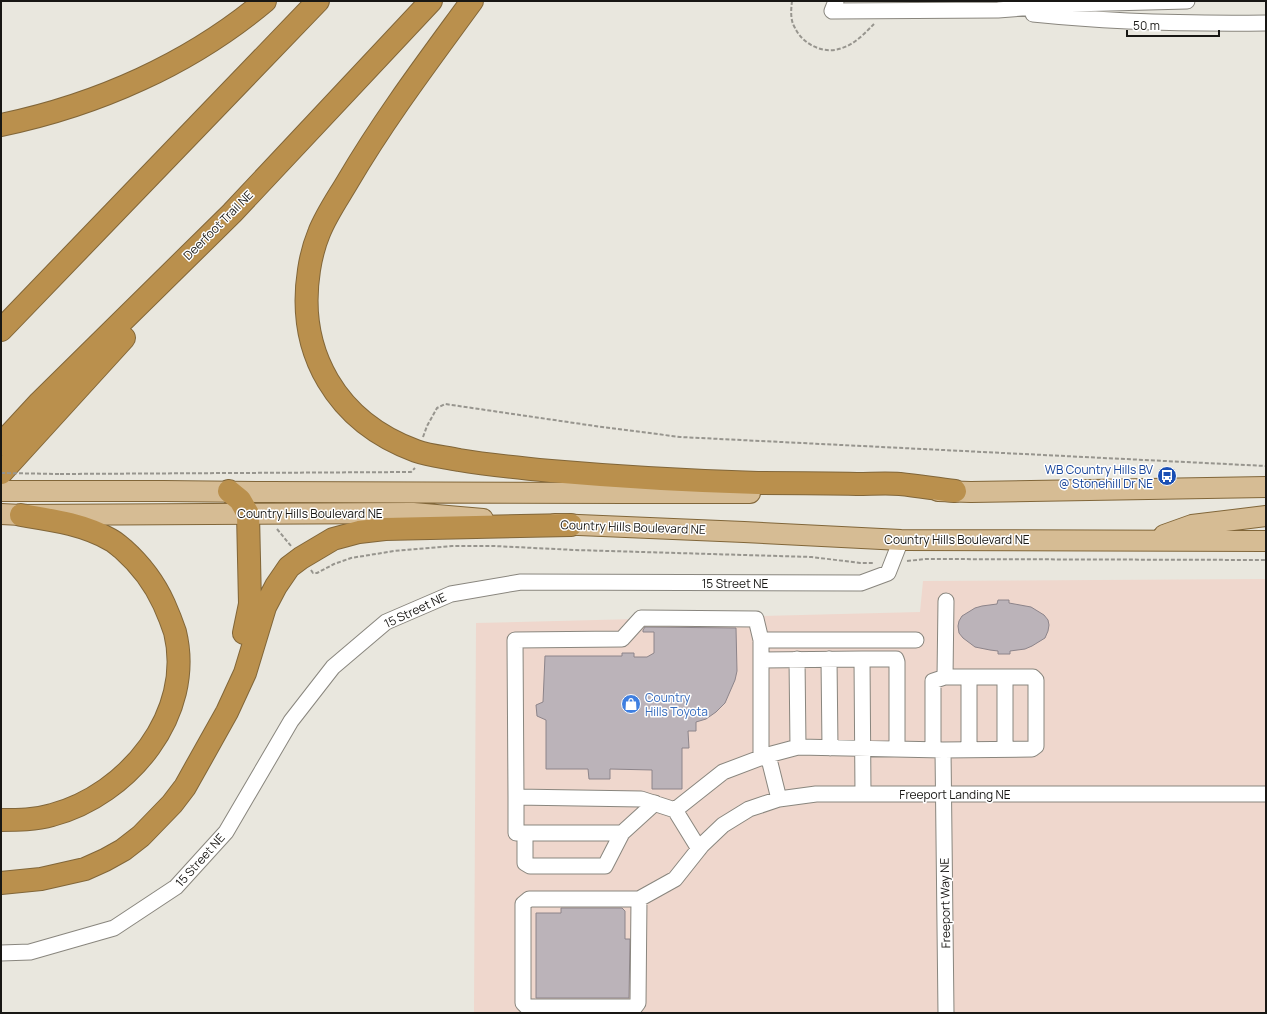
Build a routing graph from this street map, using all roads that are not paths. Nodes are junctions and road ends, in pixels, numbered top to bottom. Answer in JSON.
{"nodes":[{"id":1,"x":265,"y":1,"type":"edge"},
{"id":2,"x":318,"y":1,"type":"edge"},
{"id":3,"x":431,"y":1,"type":"edge"},
{"id":4,"x":472,"y":1,"type":"edge"},
{"id":5,"x":1166,"y":1,"type":"edge"},
{"id":6,"x":1187,"y":1,"type":"edge"},
{"id":7,"x":834,"y":6,"type":"edge"},
{"id":8,"x":957,"y":6,"type":"edge"},
{"id":9,"x":998,"y":10,"type":"junction"},
{"id":10,"x":1262,"y":24,"type":"edge"},
{"id":11,"x":1,"y":125,"type":"edge"},
{"id":12,"x":232,"y":213,"type":"junction"},
{"id":13,"x":1,"y":330,"type":"edge"},
{"id":14,"x":1,"y":444,"type":"edge"},
{"id":15,"x":1,"y":473,"type":"edge"},
{"id":16,"x":1266,"y":487,"type":"edge"},
{"id":17,"x":229,"y":491,"type":"junction"},
{"id":18,"x":955,"y":491,"type":"junction"},
{"id":19,"x":1,"y":492,"type":"edge"},
{"id":20,"x":8,"y":514,"type":"edge"},
{"id":21,"x":248,"y":514,"type":"junction"},
{"id":22,"x":1266,"y":516,"type":"edge"},
{"id":23,"x":571,"y":525,"type":"junction"},
{"id":24,"x":901,"y":540,"type":"junction"},
{"id":25,"x":1153,"y":540,"type":"junction"},
{"id":26,"x":1262,"y":542,"type":"edge"},
{"id":27,"x":946,"y":602,"type":"dead end"},
{"id":28,"x":761,"y":640,"type":"junction"},
{"id":29,"x":916,"y":640,"type":"dead end"},
{"id":30,"x":797,"y":659,"type":"junction"},
{"id":31,"x":829,"y":659,"type":"junction"},
{"id":32,"x":862,"y":659,"type":"junction"},
{"id":33,"x":761,"y":660,"type":"junction"},
{"id":34,"x":945,"y":677,"type":"junction"},
{"id":35,"x":969,"y":677,"type":"junction"},
{"id":36,"x":1005,"y":677,"type":"junction"},
{"id":37,"x":798,"y":748,"type":"junction"},
{"id":38,"x":830,"y":748,"type":"junction"},
{"id":39,"x":863,"y":748,"type":"junction"},
{"id":40,"x":897,"y":749,"type":"junction"},
{"id":41,"x":969,"y":749,"type":"junction"},
{"id":42,"x":1005,"y":749,"type":"junction"},
{"id":43,"x":938,"y":750,"type":"junction"},
{"id":44,"x":764,"y":757,"type":"junction"},
{"id":45,"x":863,"y":794,"type":"junction"},
{"id":46,"x":944,"y":794,"type":"junction"},
{"id":47,"x":1266,"y":794,"type":"edge"},
{"id":48,"x":516,"y":798,"type":"junction"},
{"id":49,"x":779,"y":799,"type":"junction"},
{"id":50,"x":655,"y":803,"type":"junction"},
{"id":51,"x":675,"y":810,"type":"junction"},
{"id":52,"x":1,"y":820,"type":"edge"},
{"id":53,"x":525,"y":833,"type":"junction"},
{"id":54,"x":622,"y":833,"type":"junction"},
{"id":55,"x":699,"y":849,"type":"junction"},
{"id":56,"x":41,"y":880,"type":"junction"},
{"id":57,"x":1,"y":883,"type":"edge"},
{"id":58,"x":638,"y":899,"type":"junction"},
{"id":59,"x":1,"y":953,"type":"edge"},
{"id":60,"x":946,"y":1013,"type":"edge"}],
"edges":[{"from":1,"to":11,"type":"highway"},
{"from":2,"to":13,"type":"highway"},
{"from":3,"to":12,"type":"highway","name":"Deerfoot Trail NE"},
{"from":4,"to":18,"type":"highway"},
{"from":5,"to":6,"type":"street"},
{"from":5,"to":9,"type":"street"},
{"from":7,"to":8,"type":"street"},
{"from":8,"to":9,"type":"street"},
{"from":9,"to":10,"type":"street"},
{"from":12,"to":14,"type":"highway","name":"Deerfoot Trail NE"},
{"from":12,"to":15,"type":"highway"},
{"from":16,"to":18,"type":"main road","name":"Country Hills Boulevard NE"},
{"from":17,"to":18,"type":"main road","name":"Country Hills Boulevard NE"},
{"from":17,"to":19,"type":"main road","name":"Country Hills Boulevard NE"},
{"from":17,"to":21,"type":"highway"},
{"from":20,"to":21,"type":"main road","name":"Country Hills Boulevard NE"},
{"from":20,"to":52,"type":"highway"},
{"from":21,"to":23,"type":"main road","name":"Country Hills Boulevard NE"},
{"from":21,"to":56,"type":"highway"},
{"from":22,"to":25,"type":"main road"},
{"from":23,"to":24,"type":"main road","name":"Country Hills Boulevard NE"},
{"from":23,"to":56,"type":"highway"},
{"from":24,"to":25,"type":"main road","name":"Country Hills Boulevard NE"},
{"from":24,"to":59,"type":"street","name":"15 Street NE"},
{"from":25,"to":26,"type":"main road","name":"Country Hills Boulevard NE"},
{"from":27,"to":34,"type":"street"},
{"from":28,"to":29,"type":"street"},
{"from":28,"to":33,"type":"street"},
{"from":28,"to":48,"type":"street"},
{"from":30,"to":31,"type":"street"},
{"from":30,"to":33,"type":"street"},
{"from":30,"to":37,"type":"street"},
{"from":31,"to":32,"type":"street"},
{"from":31,"to":38,"type":"street"},
{"from":32,"to":39,"type":"street"},
{"from":32,"to":40,"type":"street"},
{"from":33,"to":44,"type":"street"},
{"from":34,"to":35,"type":"street"},
{"from":34,"to":43,"type":"street","name":"Freeport Way NE"},
{"from":35,"to":36,"type":"street"},
{"from":35,"to":41,"type":"street"},
{"from":36,"to":42,"type":"street"},
{"from":36,"to":42,"type":"street"},
{"from":37,"to":38,"type":"street"},
{"from":37,"to":44,"type":"street"},
{"from":38,"to":39,"type":"street"},
{"from":39,"to":40,"type":"street"},
{"from":39,"to":45,"type":"street"},
{"from":40,"to":43,"type":"street"},
{"from":41,"to":42,"type":"street"},
{"from":41,"to":43,"type":"street"},
{"from":43,"to":46,"type":"street","name":"Freeport Way NE"},
{"from":44,"to":49,"type":"street"},
{"from":44,"to":51,"type":"street"},
{"from":45,"to":46,"type":"street","name":"Freeport Landing NE"},
{"from":45,"to":49,"type":"street","name":"Freeport Landing NE"},
{"from":46,"to":47,"type":"street","name":"Freeport Landing NE"},
{"from":46,"to":60,"type":"street","name":"Freeport Way NE"},
{"from":48,"to":50,"type":"street"},
{"from":48,"to":53,"type":"street"},
{"from":49,"to":55,"type":"street","name":"Freeport Landing NE"},
{"from":50,"to":51,"type":"street"},
{"from":50,"to":54,"type":"street"},
{"from":51,"to":55,"type":"street"},
{"from":53,"to":54,"type":"street"},
{"from":53,"to":54,"type":"street"},
{"from":55,"to":58,"type":"street","name":"Freeport Landing NE"},
{"from":56,"to":57,"type":"highway"},
{"from":58,"to":58,"type":"street"}]}
